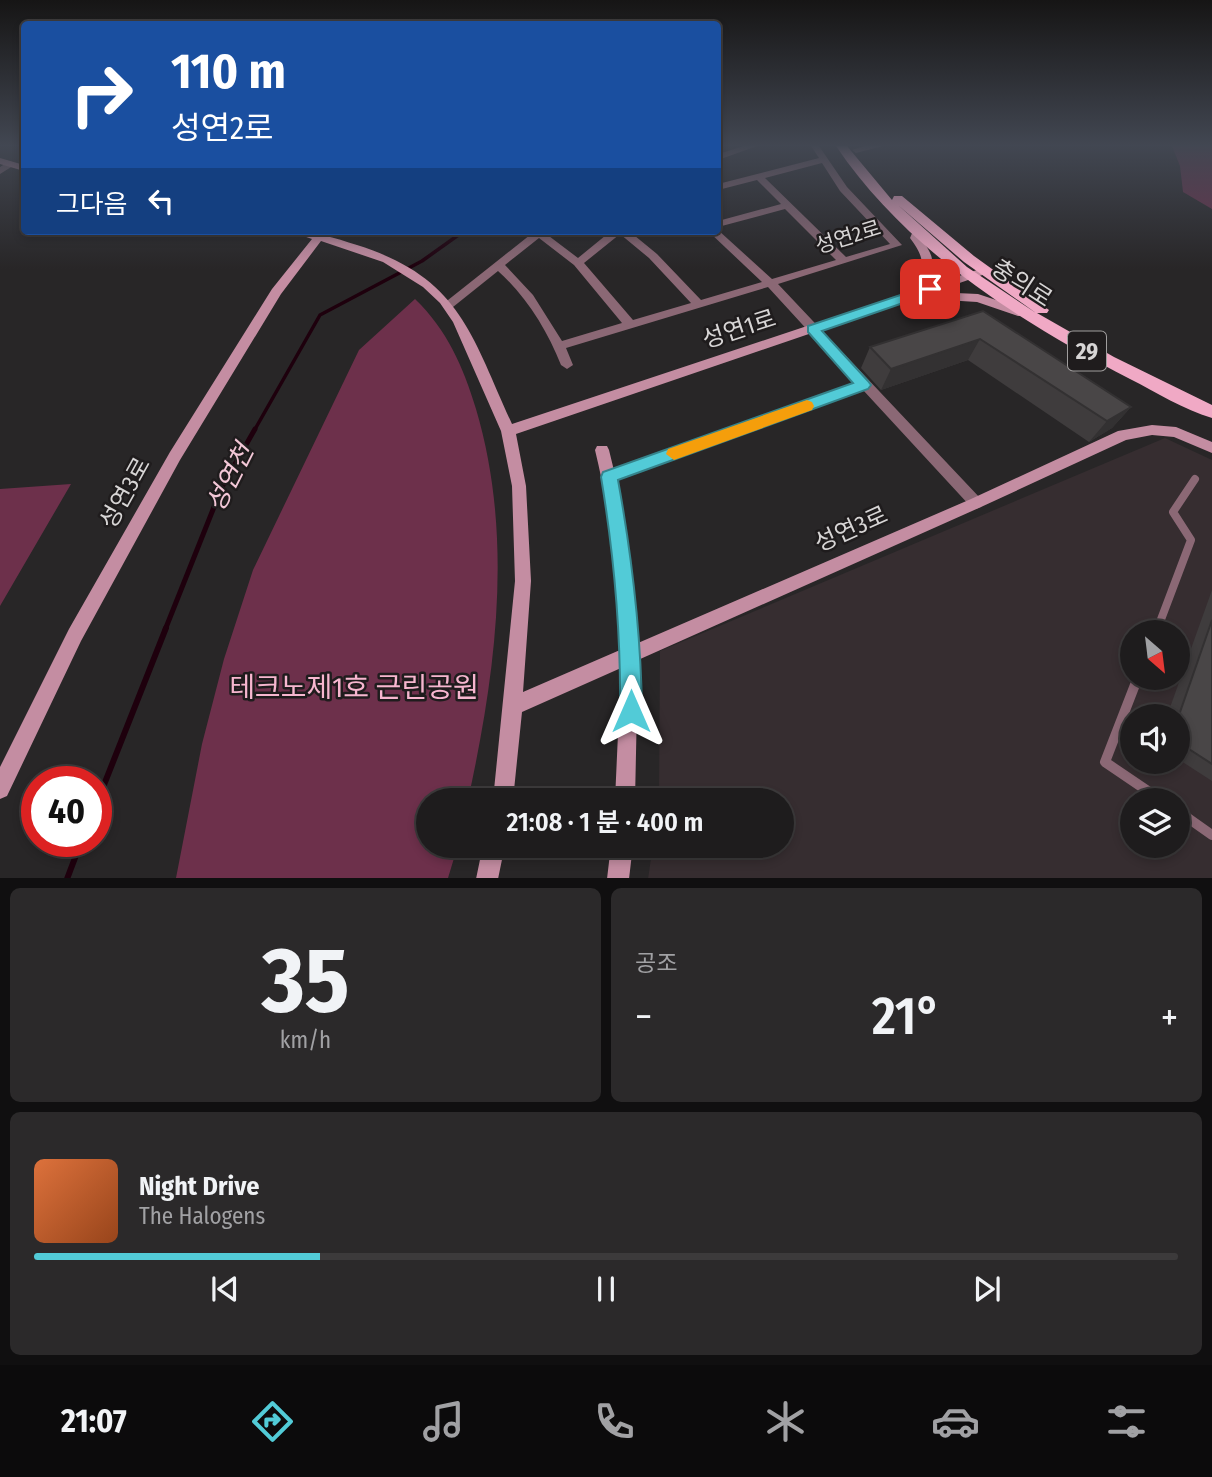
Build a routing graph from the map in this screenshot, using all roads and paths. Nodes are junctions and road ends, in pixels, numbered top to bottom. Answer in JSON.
{"nodes":[{"id":1,"x":769,"y":187,"type":"edge"},
{"id":2,"x":841,"y":187,"type":"edge"},
{"id":3,"x":872,"y":187,"type":"edge"},
{"id":4,"x":887,"y":187,"type":"edge"},
{"id":5,"x":788,"y":205,"type":"junction"},
{"id":6,"x":721,"y":224,"type":"edge"},
{"id":7,"x":917,"y":233,"type":"junction"},
{"id":8,"x":322,"y":235,"type":"edge"},
{"id":9,"x":326,"y":235,"type":"edge"},
{"id":10,"x":536,"y":235,"type":"edge"},
{"id":11,"x":544,"y":235,"type":"edge"},
{"id":12,"x":612,"y":235,"type":"edge"},
{"id":13,"x":628,"y":235,"type":"edge"},
{"id":14,"x":717,"y":235,"type":"edge"},
{"id":15,"x":947,"y":243,"type":"junction"},
{"id":16,"x":932,"y":247,"type":"junction"},
{"id":17,"x":844,"y":261,"type":"junction"},
{"id":18,"x":579,"y":263,"type":"junction"},
{"id":19,"x":498,"y":265,"type":"junction"},
{"id":20,"x":977,"y":274,"type":"junction"},
{"id":21,"x":770,"y":283,"type":"junction"},
{"id":22,"x":911,"y":296,"type":"junction"},
{"id":23,"x":449,"y":304,"type":"junction"},
{"id":24,"x":699,"y":304,"type":"junction"},
{"id":25,"x":1032,"y":317,"type":"junction"},
{"id":26,"x":630,"y":325,"type":"junction"},
{"id":27,"x":812,"y":329,"type":"junction"},
{"id":28,"x":560,"y":346,"type":"junction"},
{"id":29,"x":567,"y":365,"type":"dead end"},
{"id":30,"x":863,"y":385,"type":"junction"},
{"id":31,"x":1212,"y":399,"type":"edge"},
{"id":32,"x":1212,"y":412,"type":"edge"},
{"id":33,"x":508,"y":430,"type":"junction"},
{"id":34,"x":1212,"y":449,"type":"edge"},
{"id":35,"x":602,"y":450,"type":"dead end"},
{"id":36,"x":609,"y":477,"type":"junction"},
{"id":37,"x":1195,"y":478,"type":"dead end"},
{"id":38,"x":976,"y":503,"type":"junction"},
{"id":39,"x":1161,"y":620,"type":"edge"},
{"id":40,"x":631,"y":654,"type":"junction"},
{"id":41,"x":1133,"y":690,"type":"edge"},
{"id":42,"x":514,"y":706,"type":"junction"},
{"id":43,"x":504,"y":788,"type":"edge"},
{"id":44,"x":626,"y":788,"type":"edge"},
{"id":45,"x":1143,"y":788,"type":"edge"},
{"id":46,"x":0,"y":789,"type":"edge"},
{"id":47,"x":1190,"y":819,"type":"edge"},
{"id":48,"x":1212,"y":835,"type":"edge"},
{"id":49,"x":491,"y":858,"type":"edge"},
{"id":50,"x":620,"y":858,"type":"edge"},
{"id":51,"x":487,"y":878,"type":"edge"},
{"id":52,"x":618,"y":878,"type":"edge"}],
"edges":[{"from":1,"to":5,"type":"street"},
{"from":2,"to":17,"type":"street","name":"성연2로"},
{"from":3,"to":7,"type":"main road","name":"충의로","number":"29"},
{"from":4,"to":15,"type":"main road","name":"충의로","number":"29"},
{"from":5,"to":6,"type":"street"},
{"from":5,"to":17,"type":"street"},
{"from":7,"to":16,"type":"main road","name":"충의로","number":"29"},
{"from":7,"to":22,"type":"street"},
{"from":8,"to":46,"type":"street","name":"성연3로"},
{"from":9,"to":23,"type":"street"},
{"from":10,"to":19,"type":"street"},
{"from":11,"to":18,"type":"street"},
{"from":12,"to":18,"type":"street"},
{"from":13,"to":24,"type":"street"},
{"from":14,"to":21,"type":"street"},
{"from":15,"to":16,"type":"main road"},
{"from":15,"to":20,"type":"main road","name":"충의로","number":"29"},
{"from":16,"to":20,"type":"main road","name":"충의로","number":"29"},
{"from":17,"to":21,"type":"street","name":"성연2로"},
{"from":18,"to":26,"type":"street"},
{"from":19,"to":23,"type":"street"},
{"from":19,"to":28,"type":"street"},
{"from":20,"to":22,"type":"street","name":"성연1로"},
{"from":20,"to":25,"type":"main road","name":"충의로","number":"29"},
{"from":20,"to":31,"type":"main road","name":"충의로","number":"29"},
{"from":21,"to":24,"type":"street","name":"성연2로"},
{"from":21,"to":27,"type":"street"},
{"from":22,"to":25,"type":"street"},
{"from":22,"to":27,"type":"street","name":"성연1로"},
{"from":23,"to":33,"type":"street"},
{"from":24,"to":26,"type":"street","name":"성연2로"},
{"from":25,"to":32,"type":"main road","name":"충의로","number":"29"},
{"from":26,"to":28,"type":"street","name":"성연2로"},
{"from":27,"to":30,"type":"street"},
{"from":27,"to":33,"type":"street","name":"성연1로"},
{"from":28,"to":29,"type":"street"},
{"from":30,"to":36,"type":"street"},
{"from":30,"to":38,"type":"street"},
{"from":33,"to":42,"type":"street"},
{"from":34,"to":38,"type":"street","name":"성연3로"},
{"from":35,"to":36,"type":"street"},
{"from":36,"to":40,"type":"street"},
{"from":37,"to":39,"type":"lane"},
{"from":38,"to":40,"type":"street","name":"성연3로"},
{"from":40,"to":42,"type":"street","name":"성연3로"},
{"from":40,"to":44,"type":"street"},
{"from":41,"to":45,"type":"lane"},
{"from":42,"to":43,"type":"street"},
{"from":47,"to":48,"type":"lane"},
{"from":49,"to":51,"type":"street"},
{"from":50,"to":52,"type":"street"}]}
